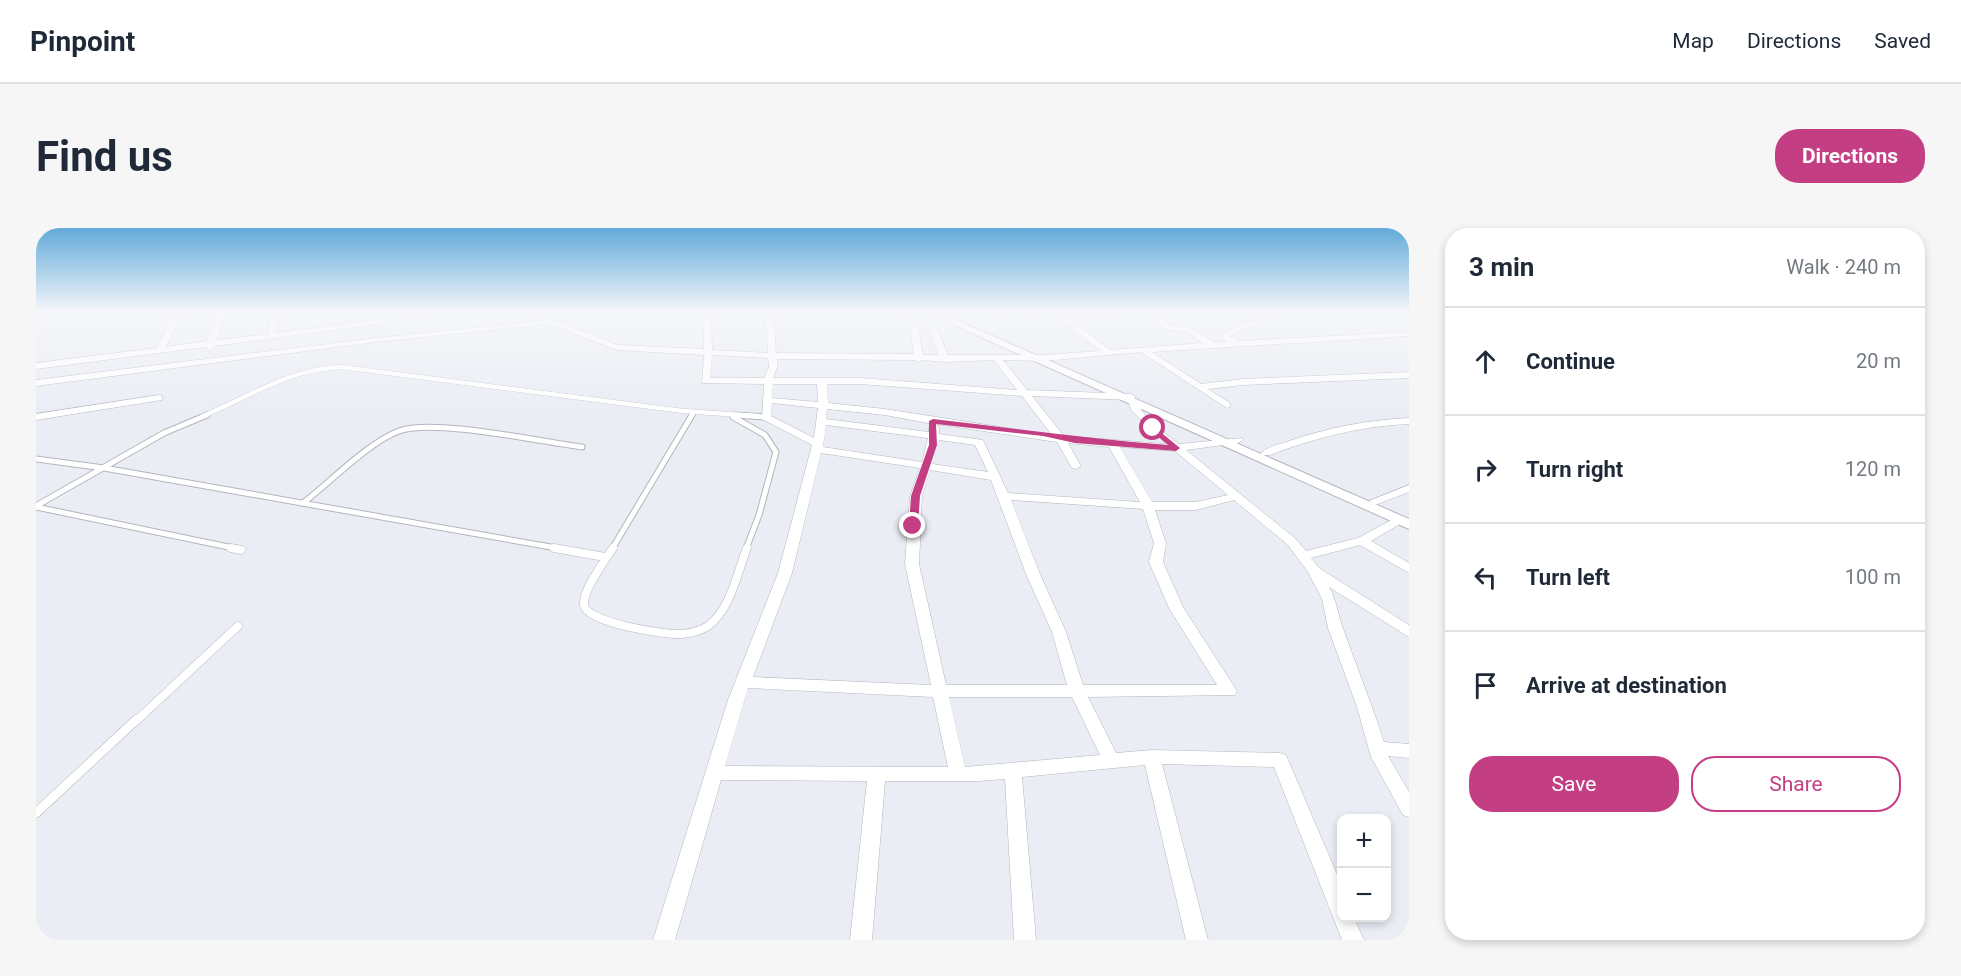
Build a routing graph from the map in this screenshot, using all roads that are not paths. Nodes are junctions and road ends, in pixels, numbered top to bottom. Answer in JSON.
{"nodes":[{"id":1,"x":163,"y":345,"type":"edge"},
{"id":2,"x":192,"y":345,"type":"edge"},
{"id":3,"x":209,"y":345,"type":"edge"},
{"id":4,"x":338,"y":345,"type":"edge"},
{"id":5,"x":612,"y":345,"type":"edge"},
{"id":6,"x":708,"y":345,"type":"edge"},
{"id":7,"x":771,"y":345,"type":"edge"},
{"id":8,"x":917,"y":345,"type":"edge"},
{"id":9,"x":939,"y":345,"type":"edge"},
{"id":10,"x":1007,"y":345,"type":"edge"},
{"id":11,"x":1011,"y":345,"type":"edge"},
{"id":12,"x":1099,"y":345,"type":"edge"},
{"id":13,"x":1208,"y":345,"type":"edge"},
{"id":14,"x":161,"y":349,"type":"junction"},
{"id":15,"x":1142,"y":349,"type":"junction"},
{"id":16,"x":1107,"y":351,"type":"junction"},
{"id":17,"x":708,"y":353,"type":"junction"},
{"id":18,"x":772,"y":356,"type":"junction"},
{"id":19,"x":890,"y":358,"type":"junction"},
{"id":20,"x":997,"y":358,"type":"junction"},
{"id":21,"x":1037,"y":358,"type":"junction"},
{"id":22,"x":919,"y":359,"type":"junction"},
{"id":23,"x":945,"y":359,"type":"junction"},
{"id":24,"x":204,"y":362,"type":"junction"},
{"id":25,"x":36,"y":366,"type":"edge"},
{"id":26,"x":1409,"y":375,"type":"edge"},
{"id":27,"x":822,"y":381,"type":"junction"},
{"id":28,"x":768,"y":382,"type":"junction"},
{"id":29,"x":885,"y":382,"type":"junction"},
{"id":30,"x":36,"y":384,"type":"edge"},
{"id":31,"x":1198,"y":387,"type":"junction"},
{"id":32,"x":1027,"y":393,"type":"junction"},
{"id":33,"x":159,"y":398,"type":"dead end"},
{"id":34,"x":1131,"y":399,"type":"junction"},
{"id":35,"x":768,"y":400,"type":"junction"},
{"id":36,"x":823,"y":405,"type":"junction"},
{"id":37,"x":1227,"y":405,"type":"dead end"},
{"id":38,"x":694,"y":412,"type":"junction"},
{"id":39,"x":728,"y":415,"type":"junction"},
{"id":40,"x":36,"y":417,"type":"edge"},
{"id":41,"x":766,"y":417,"type":"junction"},
{"id":42,"x":820,"y":421,"type":"junction"},
{"id":43,"x":1409,"y":421,"type":"edge"},
{"id":44,"x":934,"y":428,"type":"junction"},
{"id":45,"x":1060,"y":438,"type":"junction"},
{"id":46,"x":1238,"y":441,"type":"junction"},
{"id":47,"x":1222,"y":442,"type":"junction"},
{"id":48,"x":1113,"y":444,"type":"junction"},
{"id":49,"x":582,"y":447,"type":"dead end"},
{"id":50,"x":817,"y":447,"type":"junction"},
{"id":51,"x":1176,"y":448,"type":"junction"},
{"id":52,"x":1266,"y":453,"type":"junction"},
{"id":53,"x":36,"y":459,"type":"edge"},
{"id":54,"x":924,"y":465,"type":"junction"},
{"id":55,"x":1076,"y":466,"type":"dead end"},
{"id":56,"x":104,"y":468,"type":"junction"},
{"id":57,"x":995,"y":477,"type":"junction"},
{"id":58,"x":1409,"y":488,"type":"edge"},
{"id":59,"x":1004,"y":496,"type":"junction"},
{"id":60,"x":1238,"y":496,"type":"junction"},
{"id":61,"x":1375,"y":501,"type":"junction"},
{"id":62,"x":303,"y":503,"type":"junction"},
{"id":63,"x":1148,"y":506,"type":"junction"},
{"id":64,"x":36,"y":507,"type":"edge"},
{"id":65,"x":1406,"y":521,"type":"edge"},
{"id":66,"x":1362,"y":541,"type":"junction"},
{"id":67,"x":241,"y":550,"type":"dead end"},
{"id":68,"x":1303,"y":556,"type":"junction"},
{"id":69,"x":605,"y":558,"type":"junction"},
{"id":70,"x":1409,"y":569,"type":"edge"},
{"id":71,"x":1314,"y":571,"type":"junction"},
{"id":72,"x":238,"y":626,"type":"dead end"},
{"id":73,"x":1409,"y":632,"type":"edge"},
{"id":74,"x":743,"y":682,"type":"junction"},
{"id":75,"x":939,"y":690,"type":"junction"},
{"id":76,"x":1077,"y":691,"type":"junction"},
{"id":77,"x":1377,"y":748,"type":"junction"},
{"id":78,"x":1409,"y":751,"type":"edge"},
{"id":79,"x":1152,"y":757,"type":"junction"},
{"id":80,"x":1111,"y":761,"type":"junction"},
{"id":81,"x":1013,"y":771,"type":"junction"},
{"id":82,"x":714,"y":773,"type":"junction"},
{"id":83,"x":877,"y":774,"type":"junction"},
{"id":84,"x":958,"y":774,"type":"junction"},
{"id":85,"x":1409,"y":809,"type":"edge"},
{"id":86,"x":36,"y":813,"type":"edge"},
{"id":87,"x":1337,"y":902,"type":"edge"},
{"id":88,"x":1346,"y":922,"type":"edge"},
{"id":89,"x":664,"y":940,"type":"edge"},
{"id":90,"x":861,"y":940,"type":"edge"},
{"id":91,"x":1025,"y":940,"type":"edge"},
{"id":92,"x":1197,"y":940,"type":"edge"},
{"id":93,"x":1353,"y":940,"type":"edge"}],
"edges":[{"from":1,"to":14,"type":"street"},
{"from":2,"to":14,"type":"street"},
{"from":3,"to":24,"type":"street"},
{"from":4,"to":24,"type":"street"},
{"from":5,"to":17,"type":"street"},
{"from":6,"to":17,"type":"street"},
{"from":7,"to":18,"type":"street"},
{"from":8,"to":22,"type":"street"},
{"from":9,"to":23,"type":"street"},
{"from":10,"to":21,"type":"street"},
{"from":11,"to":21,"type":"street"},
{"from":12,"to":16,"type":"street"},
{"from":13,"to":15,"type":"street"},
{"from":14,"to":25,"type":"street"},
{"from":15,"to":16,"type":"street"},
{"from":15,"to":31,"type":"street"},
{"from":16,"to":21,"type":"street"},
{"from":17,"to":18,"type":"street"},
{"from":17,"to":28,"type":"street"},
{"from":18,"to":19,"type":"street"},
{"from":18,"to":28,"type":"street"},
{"from":19,"to":22,"type":"street"},
{"from":19,"to":29,"type":"street"},
{"from":20,"to":21,"type":"street"},
{"from":20,"to":23,"type":"street"},
{"from":20,"to":32,"type":"street"},
{"from":21,"to":34,"type":"street"},
{"from":22,"to":23,"type":"street"},
{"from":24,"to":30,"type":"street"},
{"from":26,"to":31,"type":"street"},
{"from":27,"to":28,"type":"street"},
{"from":27,"to":29,"type":"street"},
{"from":27,"to":36,"type":"street"},
{"from":28,"to":35,"type":"street"},
{"from":29,"to":32,"type":"street"},
{"from":31,"to":37,"type":"street"},
{"from":32,"to":34,"type":"street"},
{"from":32,"to":45,"type":"street"},
{"from":33,"to":40,"type":"street"},
{"from":34,"to":46,"type":"street"},
{"from":34,"to":47,"type":"street"},
{"from":34,"to":51,"type":"street"},
{"from":35,"to":36,"type":"street"},
{"from":35,"to":41,"type":"street"},
{"from":36,"to":42,"type":"street"},
{"from":36,"to":44,"type":"street"},
{"from":38,"to":39,"type":"lane"},
{"from":38,"to":56,"type":"lane"},
{"from":38,"to":69,"type":"lane"},
{"from":39,"to":41,"type":"lane"},
{"from":39,"to":69,"type":"lane"},
{"from":41,"to":50,"type":"street"},
{"from":42,"to":44,"type":"street"},
{"from":42,"to":50,"type":"street"},
{"from":43,"to":52,"type":"street"},
{"from":44,"to":45,"type":"street"},
{"from":44,"to":54,"type":"street"},
{"from":44,"to":57,"type":"street"},
{"from":45,"to":48,"type":"street"},
{"from":45,"to":55,"type":"street"},
{"from":46,"to":47,"type":"street"},
{"from":46,"to":52,"type":"street"},
{"from":47,"to":51,"type":"street"},
{"from":47,"to":65,"type":"street"},
{"from":48,"to":51,"type":"street"},
{"from":48,"to":63,"type":"street"},
{"from":49,"to":62,"type":"lane"},
{"from":50,"to":54,"type":"street"},
{"from":50,"to":74,"type":"street"},
{"from":51,"to":60,"type":"street"},
{"from":52,"to":61,"type":"street"},
{"from":53,"to":56,"type":"lane"},
{"from":54,"to":57,"type":"street"},
{"from":54,"to":75,"type":"street"},
{"from":56,"to":62,"type":"lane"},
{"from":56,"to":64,"type":"lane"},
{"from":57,"to":59,"type":"street"},
{"from":58,"to":61,"type":"street"},
{"from":59,"to":63,"type":"street"},
{"from":59,"to":76,"type":"street"},
{"from":60,"to":63,"type":"street"},
{"from":60,"to":68,"type":"street"},
{"from":61,"to":65,"type":"street"},
{"from":62,"to":69,"type":"lane"},
{"from":63,"to":76,"type":"street"},
{"from":64,"to":67,"type":"lane"},
{"from":65,"to":66,"type":"street"},
{"from":66,"to":68,"type":"street"},
{"from":66,"to":70,"type":"street"},
{"from":68,"to":71,"type":"street"},
{"from":71,"to":73,"type":"street"},
{"from":71,"to":77,"type":"street"},
{"from":72,"to":86,"type":"lane"},
{"from":74,"to":75,"type":"street"},
{"from":74,"to":82,"type":"street"},
{"from":75,"to":76,"type":"street"},
{"from":75,"to":84,"type":"street"},
{"from":76,"to":80,"type":"street"},
{"from":77,"to":78,"type":"street"},
{"from":77,"to":85,"type":"street"},
{"from":79,"to":80,"type":"street"},
{"from":79,"to":87,"type":"street"},
{"from":79,"to":92,"type":"street"},
{"from":80,"to":81,"type":"street"},
{"from":81,"to":84,"type":"street"},
{"from":81,"to":91,"type":"street"},
{"from":82,"to":83,"type":"street"},
{"from":82,"to":89,"type":"street"},
{"from":83,"to":84,"type":"street"},
{"from":83,"to":90,"type":"street"},
{"from":88,"to":93,"type":"street"}]}
